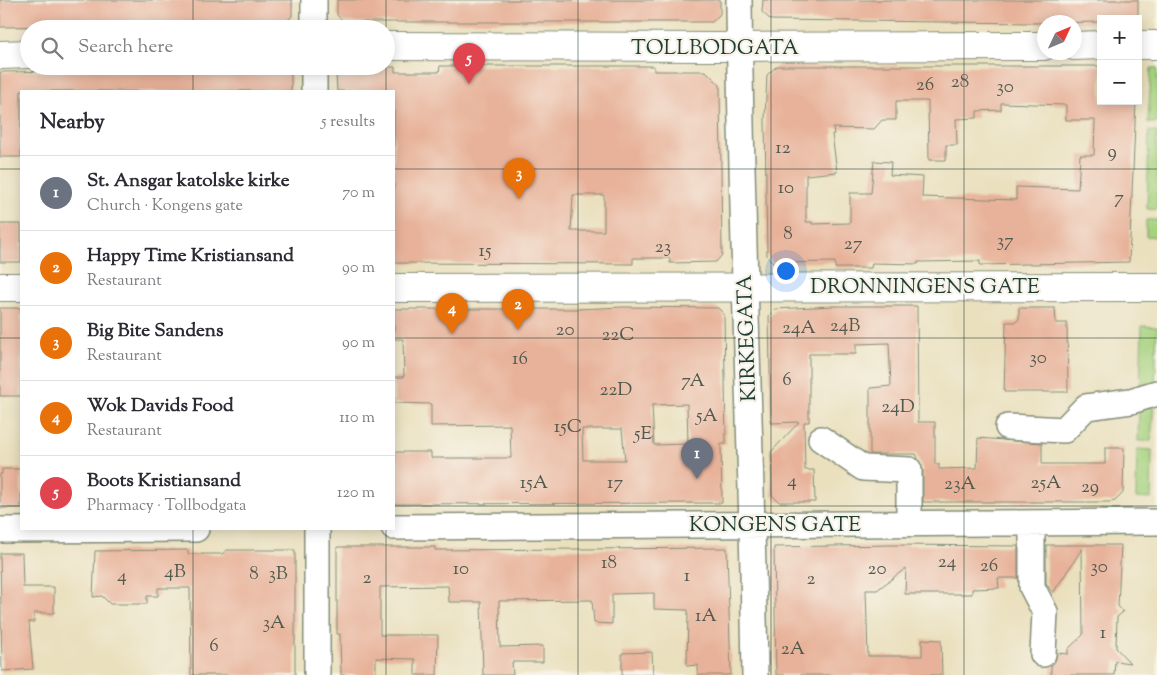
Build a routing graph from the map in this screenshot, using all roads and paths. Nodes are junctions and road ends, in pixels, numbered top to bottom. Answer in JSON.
{"nodes":[{"id":1,"x":314,"y":0,"type":"edge"},
{"id":2,"x":739,"y":0,"type":"edge"},
{"id":3,"x":314,"y":20,"type":"edge"},
{"id":4,"x":1097,"y":45,"type":"edge"},
{"id":5,"x":1142,"y":45,"type":"edge"},
{"id":6,"x":1157,"y":45,"type":"edge"},
{"id":7,"x":395,"y":46,"type":"edge"},
{"id":8,"x":1037,"y":46,"type":"edge"},
{"id":9,"x":1082,"y":46,"type":"edge"},
{"id":10,"x":740,"y":47,"type":"junction"},
{"id":11,"x":20,"y":54,"type":"edge"},
{"id":12,"x":0,"y":55,"type":"edge"},
{"id":13,"x":314,"y":75,"type":"edge"},
{"id":14,"x":314,"y":90,"type":"edge"},
{"id":15,"x":0,"y":286,"type":"edge"},
{"id":16,"x":744,"y":286,"type":"junction"},
{"id":17,"x":1157,"y":286,"type":"edge"},
{"id":18,"x":20,"y":287,"type":"edge"},
{"id":19,"x":395,"y":288,"type":"edge"},
{"id":20,"x":1157,"y":393,"type":"edge"},
{"id":21,"x":1008,"y":427,"type":"dead end"},
{"id":22,"x":821,"y":439,"type":"dead end"},
{"id":23,"x":1032,"y":522,"type":"junction"},
{"id":24,"x":1157,"y":522,"type":"edge"},
{"id":25,"x":753,"y":523,"type":"junction"},
{"id":26,"x":909,"y":523,"type":"junction"},
{"id":27,"x":395,"y":527,"type":"edge"},
{"id":28,"x":0,"y":530,"type":"edge"},
{"id":29,"x":20,"y":530,"type":"edge"},
{"id":30,"x":317,"y":530,"type":"edge"},
{"id":31,"x":1044,"y":654,"type":"dead end"},
{"id":32,"x":317,"y":675,"type":"edge"},
{"id":33,"x":755,"y":675,"type":"edge"}],
"edges":[{"from":1,"to":3,"type":"street"},
{"from":2,"to":10,"type":"street","name":"KIRKEGATA"},
{"from":4,"to":9,"type":"main road"},
{"from":5,"to":6,"type":"main road"},
{"from":7,"to":10,"type":"main road","name":"TOLLBODGATA"},
{"from":8,"to":10,"type":"main road","name":"TOLLBODGATA"},
{"from":10,"to":16,"type":"street","name":"KIRKEGATA"},
{"from":11,"to":12,"type":"main road"},
{"from":13,"to":14,"type":"street"},
{"from":15,"to":18,"type":"main road"},
{"from":16,"to":17,"type":"main road","name":"DRONNINGENS GATE"},
{"from":16,"to":19,"type":"main road","name":"DRONNINGENS GATE"},
{"from":16,"to":25,"type":"street","name":"KIRKEGATA"},
{"from":20,"to":21,"type":"street"},
{"from":22,"to":26,"type":"street"},
{"from":23,"to":24,"type":"street","name":"KONGENS GATE"},
{"from":23,"to":26,"type":"street","name":"KONGENS GATE"},
{"from":23,"to":31,"type":"street"},
{"from":25,"to":26,"type":"street","name":"KONGENS GATE"},
{"from":25,"to":27,"type":"street","name":"KONGENS GATE"},
{"from":25,"to":33,"type":"street","name":"KIRKEGATA"},
{"from":28,"to":29,"type":"street"},
{"from":30,"to":32,"type":"street"}]}
